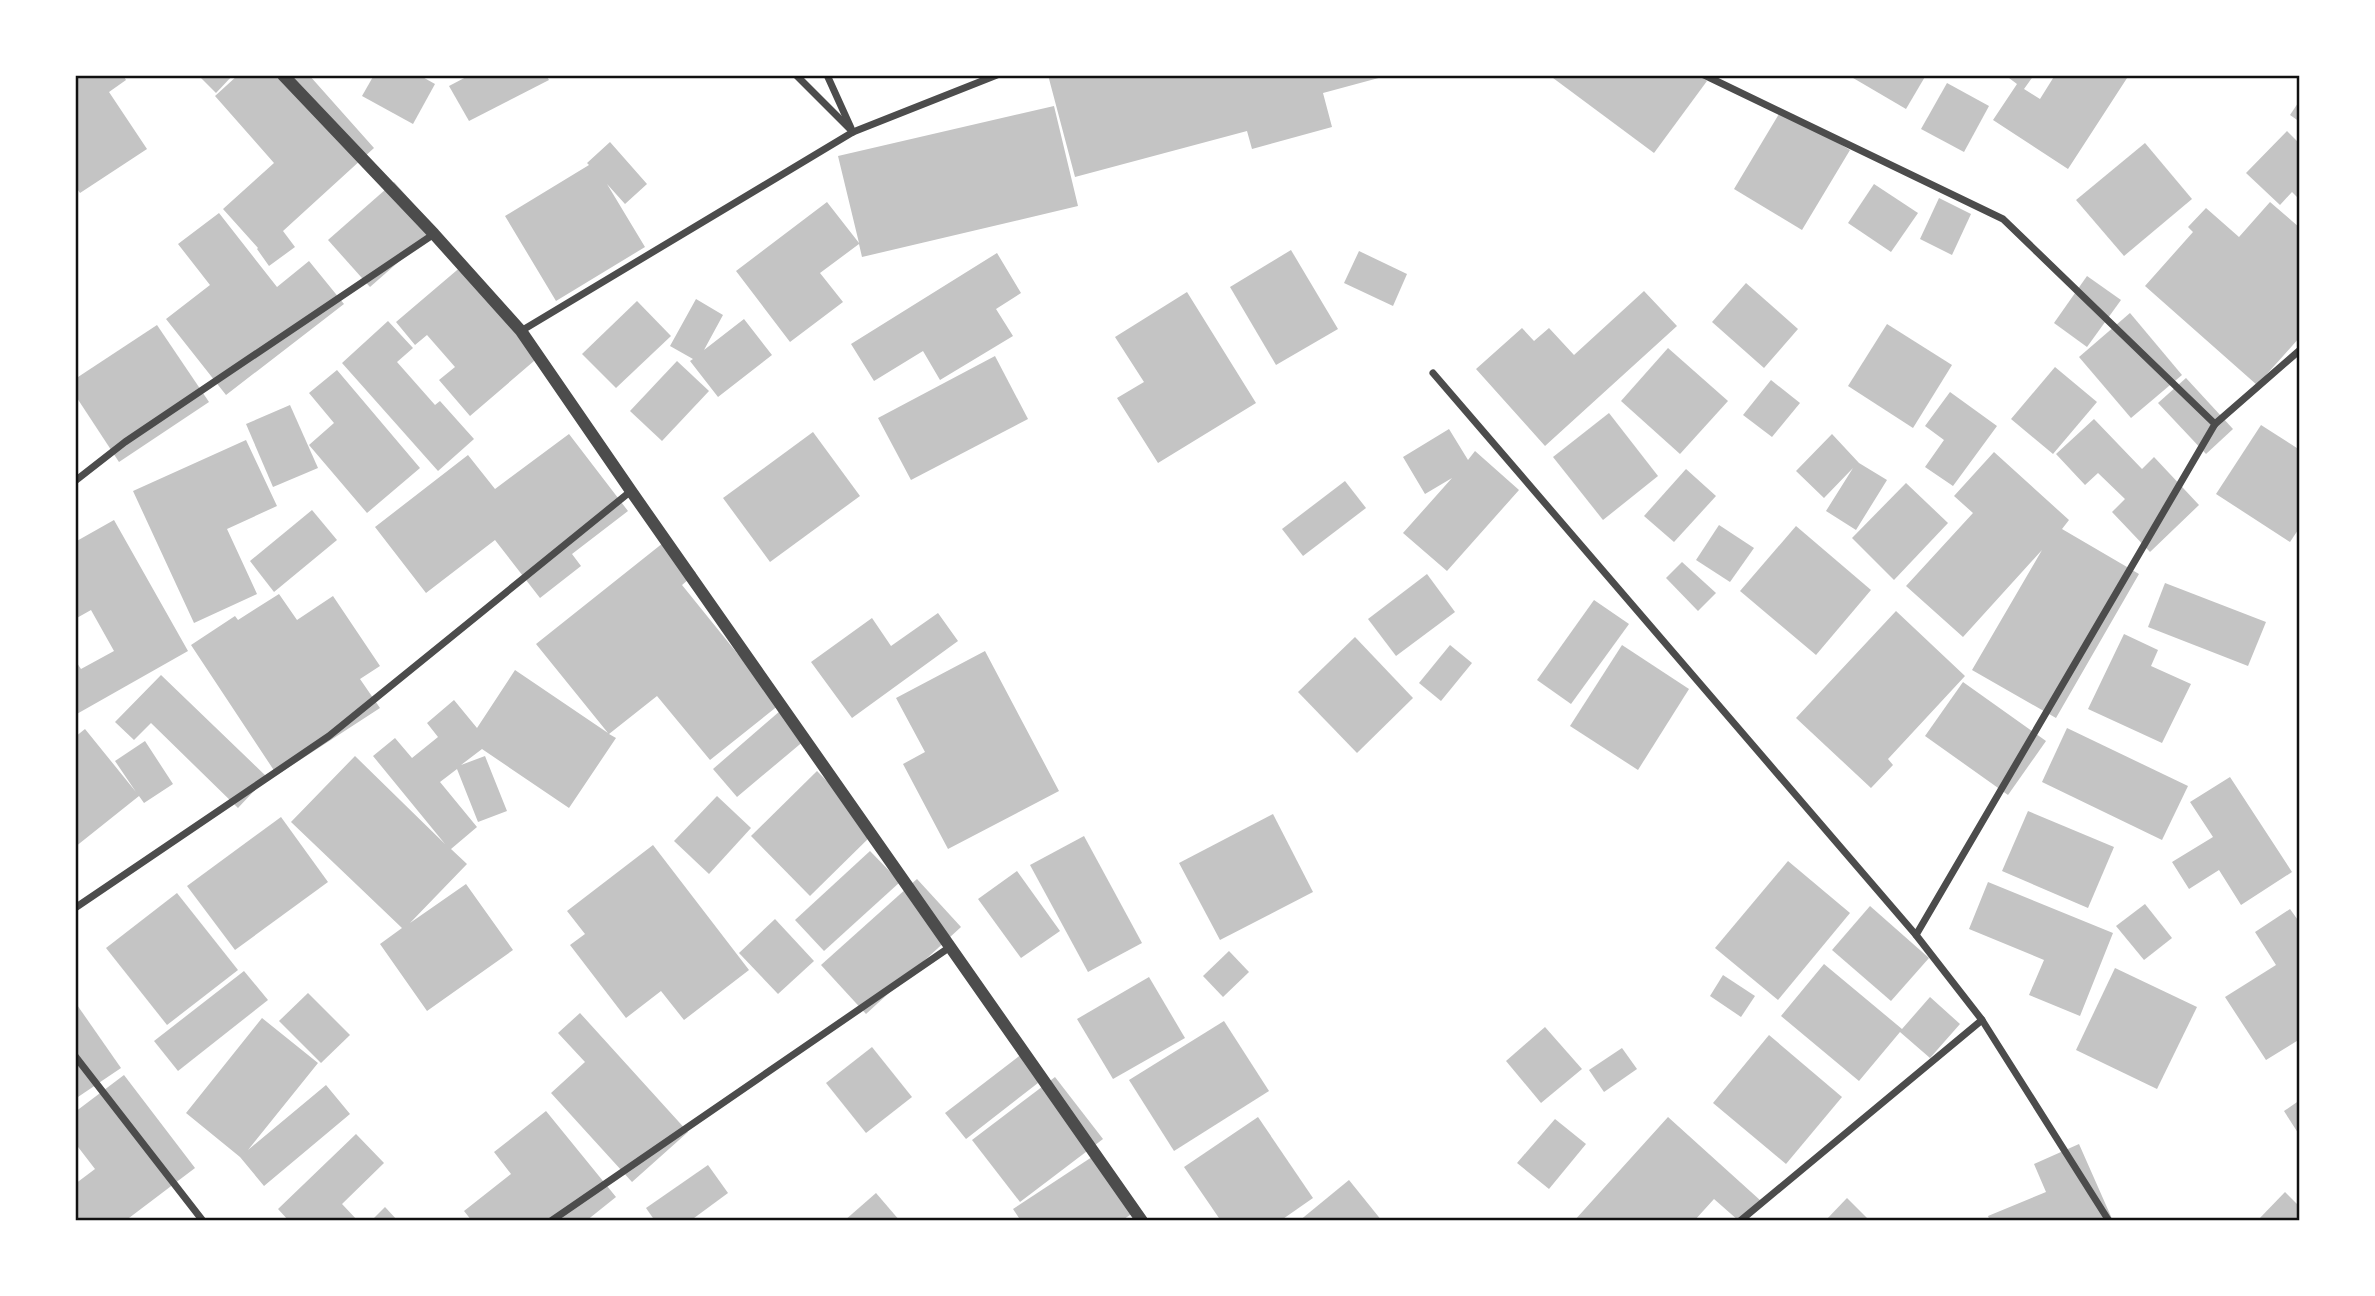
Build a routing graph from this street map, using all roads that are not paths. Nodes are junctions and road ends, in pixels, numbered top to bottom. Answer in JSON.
{"nodes":[{"id":1,"x":283,"y":75,"type":"edge"},
{"id":2,"x":796,"y":75,"type":"edge"},
{"id":3,"x":827,"y":75,"type":"edge"},
{"id":4,"x":997,"y":75,"type":"edge"},
{"id":5,"x":1704,"y":75,"type":"edge"},
{"id":6,"x":853,"y":132,"type":"junction"},
{"id":7,"x":433,"y":234,"type":"junction"},
{"id":8,"x":521,"y":331,"type":"junction"},
{"id":9,"x":2300,"y":350,"type":"edge"},
{"id":10,"x":1433,"y":373,"type":"dead end"},
{"id":11,"x":2215,"y":424,"type":"junction"},
{"id":12,"x":75,"y":481,"type":"edge"},
{"id":13,"x":631,"y":491,"type":"junction"},
{"id":14,"x":75,"y":908,"type":"edge"},
{"id":15,"x":1916,"y":935,"type":"junction"},
{"id":16,"x":950,"y":947,"type":"junction"},
{"id":17,"x":1982,"y":1020,"type":"junction"},
{"id":18,"x":75,"y":1056,"type":"edge"},
{"id":19,"x":204,"y":1221,"type":"edge"},
{"id":20,"x":551,"y":1221,"type":"edge"},
{"id":21,"x":1142,"y":1221,"type":"edge"},
{"id":22,"x":1740,"y":1221,"type":"edge"},
{"id":23,"x":2109,"y":1221,"type":"edge"}],
"edges":[{"from":1,"to":7,"type":"street"},
{"from":2,"to":6,"type":"street"},
{"from":3,"to":6,"type":"street"},
{"from":4,"to":6,"type":"street"},
{"from":5,"to":11,"type":"street"},
{"from":6,"to":8,"type":"street"},
{"from":7,"to":8,"type":"street"},
{"from":7,"to":12,"type":"street"},
{"from":8,"to":13,"type":"street"},
{"from":9,"to":11,"type":"street"},
{"from":10,"to":15,"type":"street"},
{"from":11,"to":15,"type":"street"},
{"from":13,"to":14,"type":"street"},
{"from":13,"to":16,"type":"street"},
{"from":15,"to":17,"type":"street"},
{"from":16,"to":20,"type":"street"},
{"from":16,"to":21,"type":"street"},
{"from":17,"to":22,"type":"street"},
{"from":17,"to":23,"type":"street"},
{"from":18,"to":19,"type":"street"}]}
